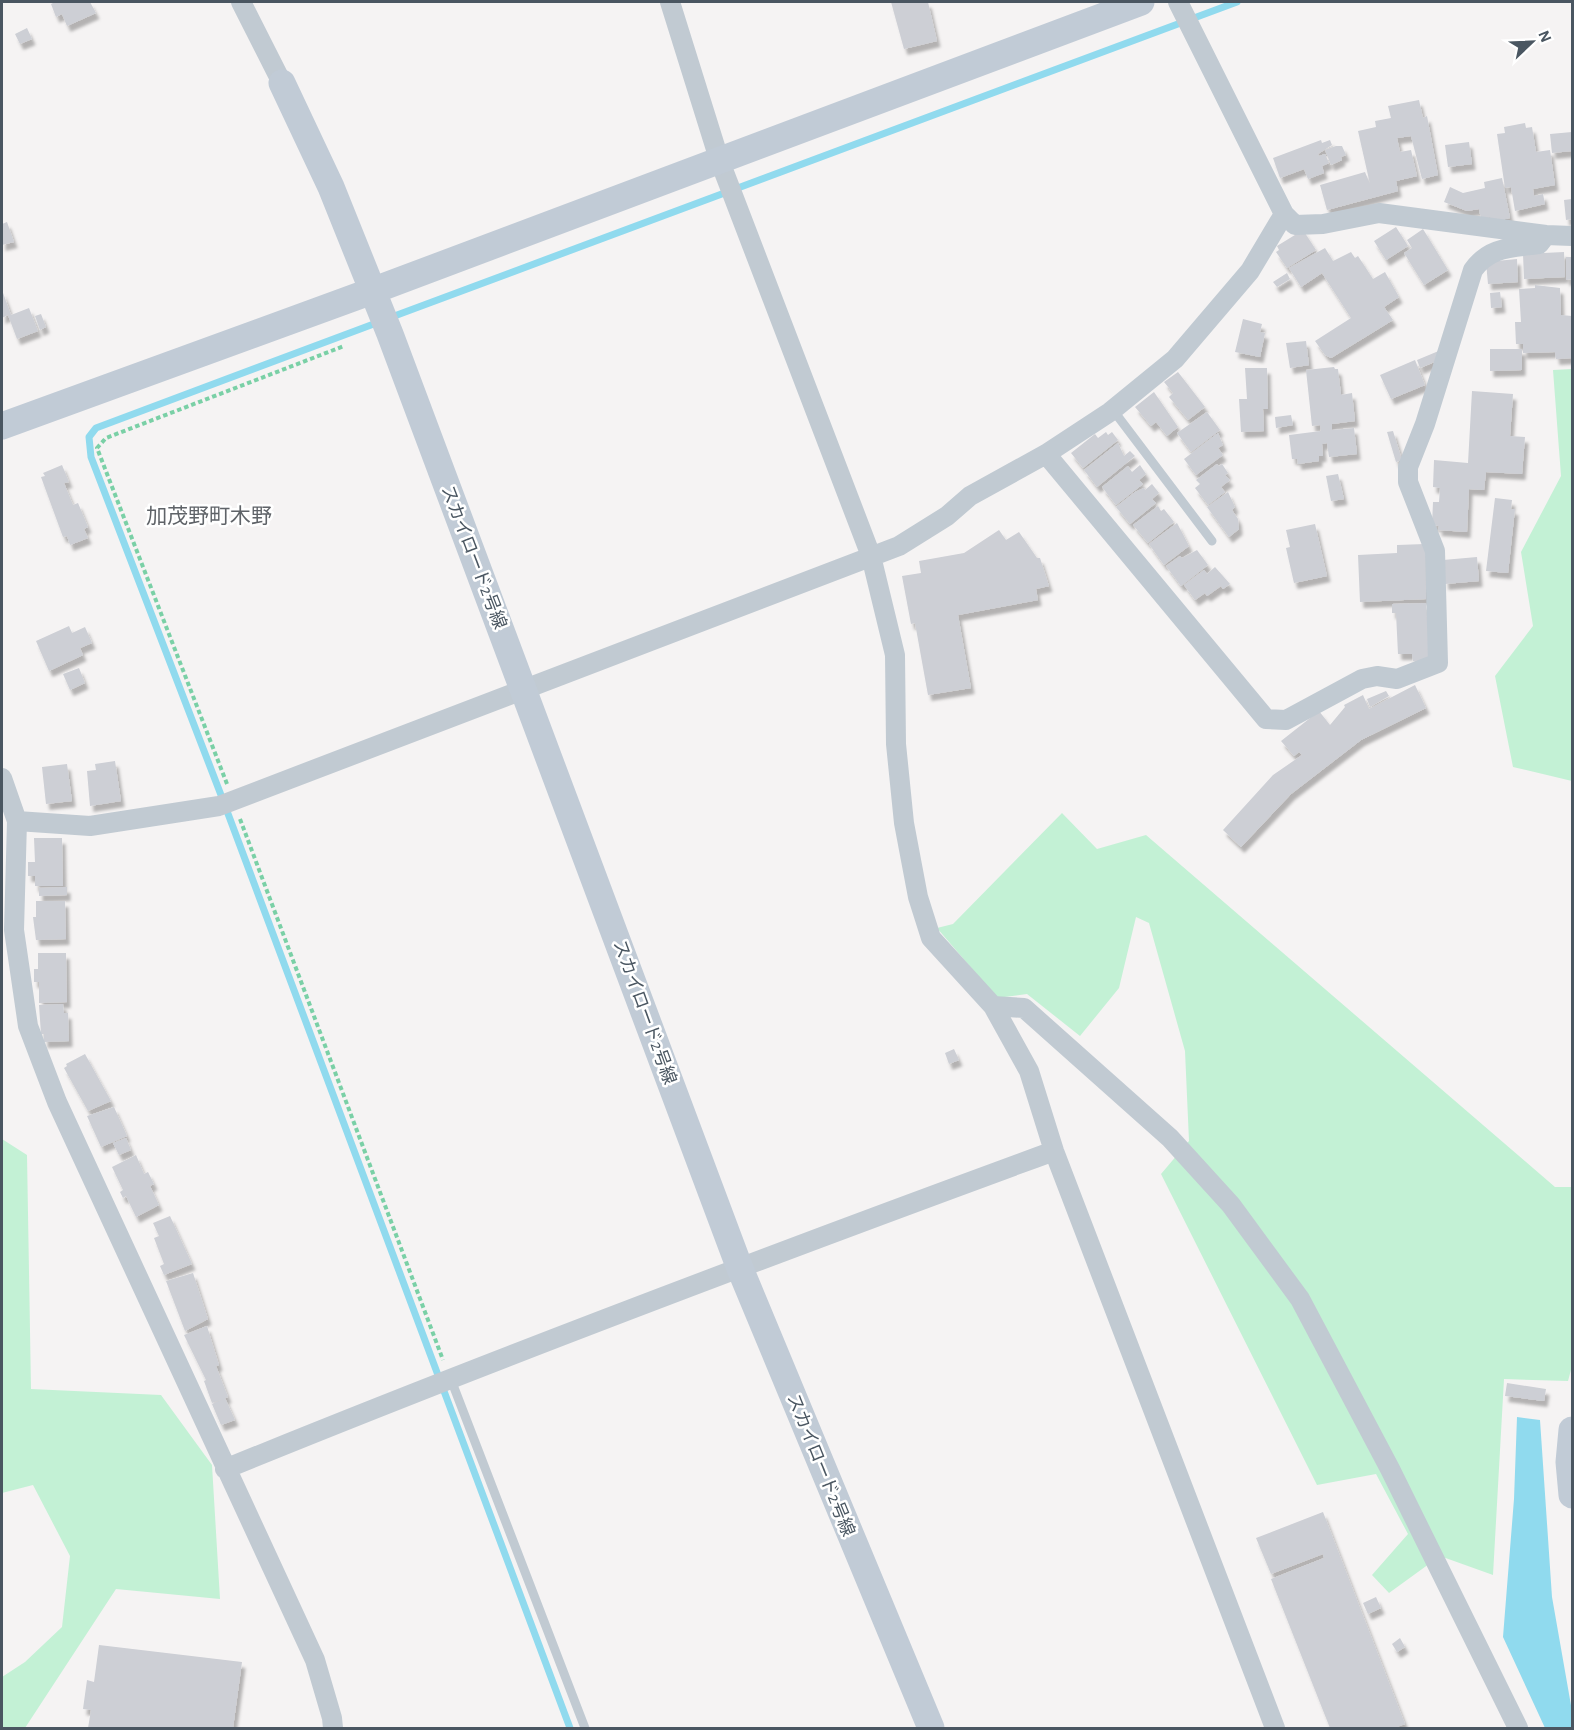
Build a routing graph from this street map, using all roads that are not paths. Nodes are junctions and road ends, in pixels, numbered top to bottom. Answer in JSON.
{"nodes":[{"id":1,"x":241,"y":2,"type":"edge"},
{"id":2,"x":670,"y":2,"type":"edge"},
{"id":3,"x":1141,"y":2,"type":"edge"},
{"id":4,"x":1185,"y":15,"type":"edge"},
{"id":5,"x":282,"y":83,"type":"joint"},
{"id":6,"x":726,"y":179,"type":"junction"},
{"id":7,"x":1284,"y":214,"type":"junction"},
{"id":8,"x":1546,"y":235,"type":"junction"},
{"id":9,"x":1572,"y":236,"type":"edge"},
{"id":10,"x":381,"y":312,"type":"junction"},
{"id":11,"x":1113,"y":410,"type":"junction"},
{"id":12,"x":2,"y":426,"type":"edge"},
{"id":13,"x":1046,"y":454,"type":"junction"},
{"id":14,"x":1212,"y":541,"type":"dead end"},
{"id":15,"x":871,"y":556,"type":"junction"},
{"id":16,"x":525,"y":690,"type":"junction"},
{"id":17,"x":2,"y":778,"type":"edge"},
{"id":18,"x":17,"y":821,"type":"junction"},
{"id":19,"x":993,"y":1006,"type":"junction"},
{"id":20,"x":1054,"y":1151,"type":"junction"},
{"id":21,"x":739,"y":1266,"type":"junction"},
{"id":22,"x":443,"y":1380,"type":"junction"},
{"id":23,"x":1572,"y":1430,"type":"edge"},
{"id":24,"x":225,"y":1469,"type":"junction"},
{"id":25,"x":1572,"y":1495,"type":"edge"},
{"id":26,"x":333,"y":1728,"type":"edge"},
{"id":27,"x":585,"y":1728,"type":"edge"},
{"id":28,"x":930,"y":1728,"type":"edge"},
{"id":29,"x":1275,"y":1728,"type":"edge"},
{"id":30,"x":1518,"y":1728,"type":"edge"}],
"edges":[{"from":1,"to":5,"type":"street"},
{"from":2,"to":6,"type":"street"},
{"from":3,"to":6,"type":"street"},
{"from":4,"to":7,"type":"street"},
{"from":5,"to":10,"type":"street","name":"スカイロード2号線"},
{"from":6,"to":10,"type":"street"},
{"from":6,"to":15,"type":"street"},
{"from":7,"to":8,"type":"street"},
{"from":7,"to":11,"type":"street"},
{"from":8,"to":9,"type":"street"},
{"from":8,"to":13,"type":"street"},
{"from":10,"to":12,"type":"street"},
{"from":10,"to":16,"type":"street","name":"スカイロード2号線"},
{"from":11,"to":13,"type":"street"},
{"from":11,"to":14,"type":"lane"},
{"from":13,"to":15,"type":"street"},
{"from":15,"to":16,"type":"street"},
{"from":15,"to":19,"type":"street"},
{"from":16,"to":18,"type":"street"},
{"from":16,"to":21,"type":"street","name":"スカイロード2号線"},
{"from":17,"to":18,"type":"street"},
{"from":18,"to":24,"type":"street"},
{"from":19,"to":20,"type":"street"},
{"from":19,"to":30,"type":"street"},
{"from":20,"to":21,"type":"street"},
{"from":20,"to":29,"type":"street"},
{"from":21,"to":22,"type":"street"},
{"from":21,"to":28,"type":"street","name":"スカイロード2号線"},
{"from":22,"to":24,"type":"street"},
{"from":22,"to":27,"type":"lane"},
{"from":23,"to":25,"type":"street"},
{"from":24,"to":26,"type":"street"}]}
